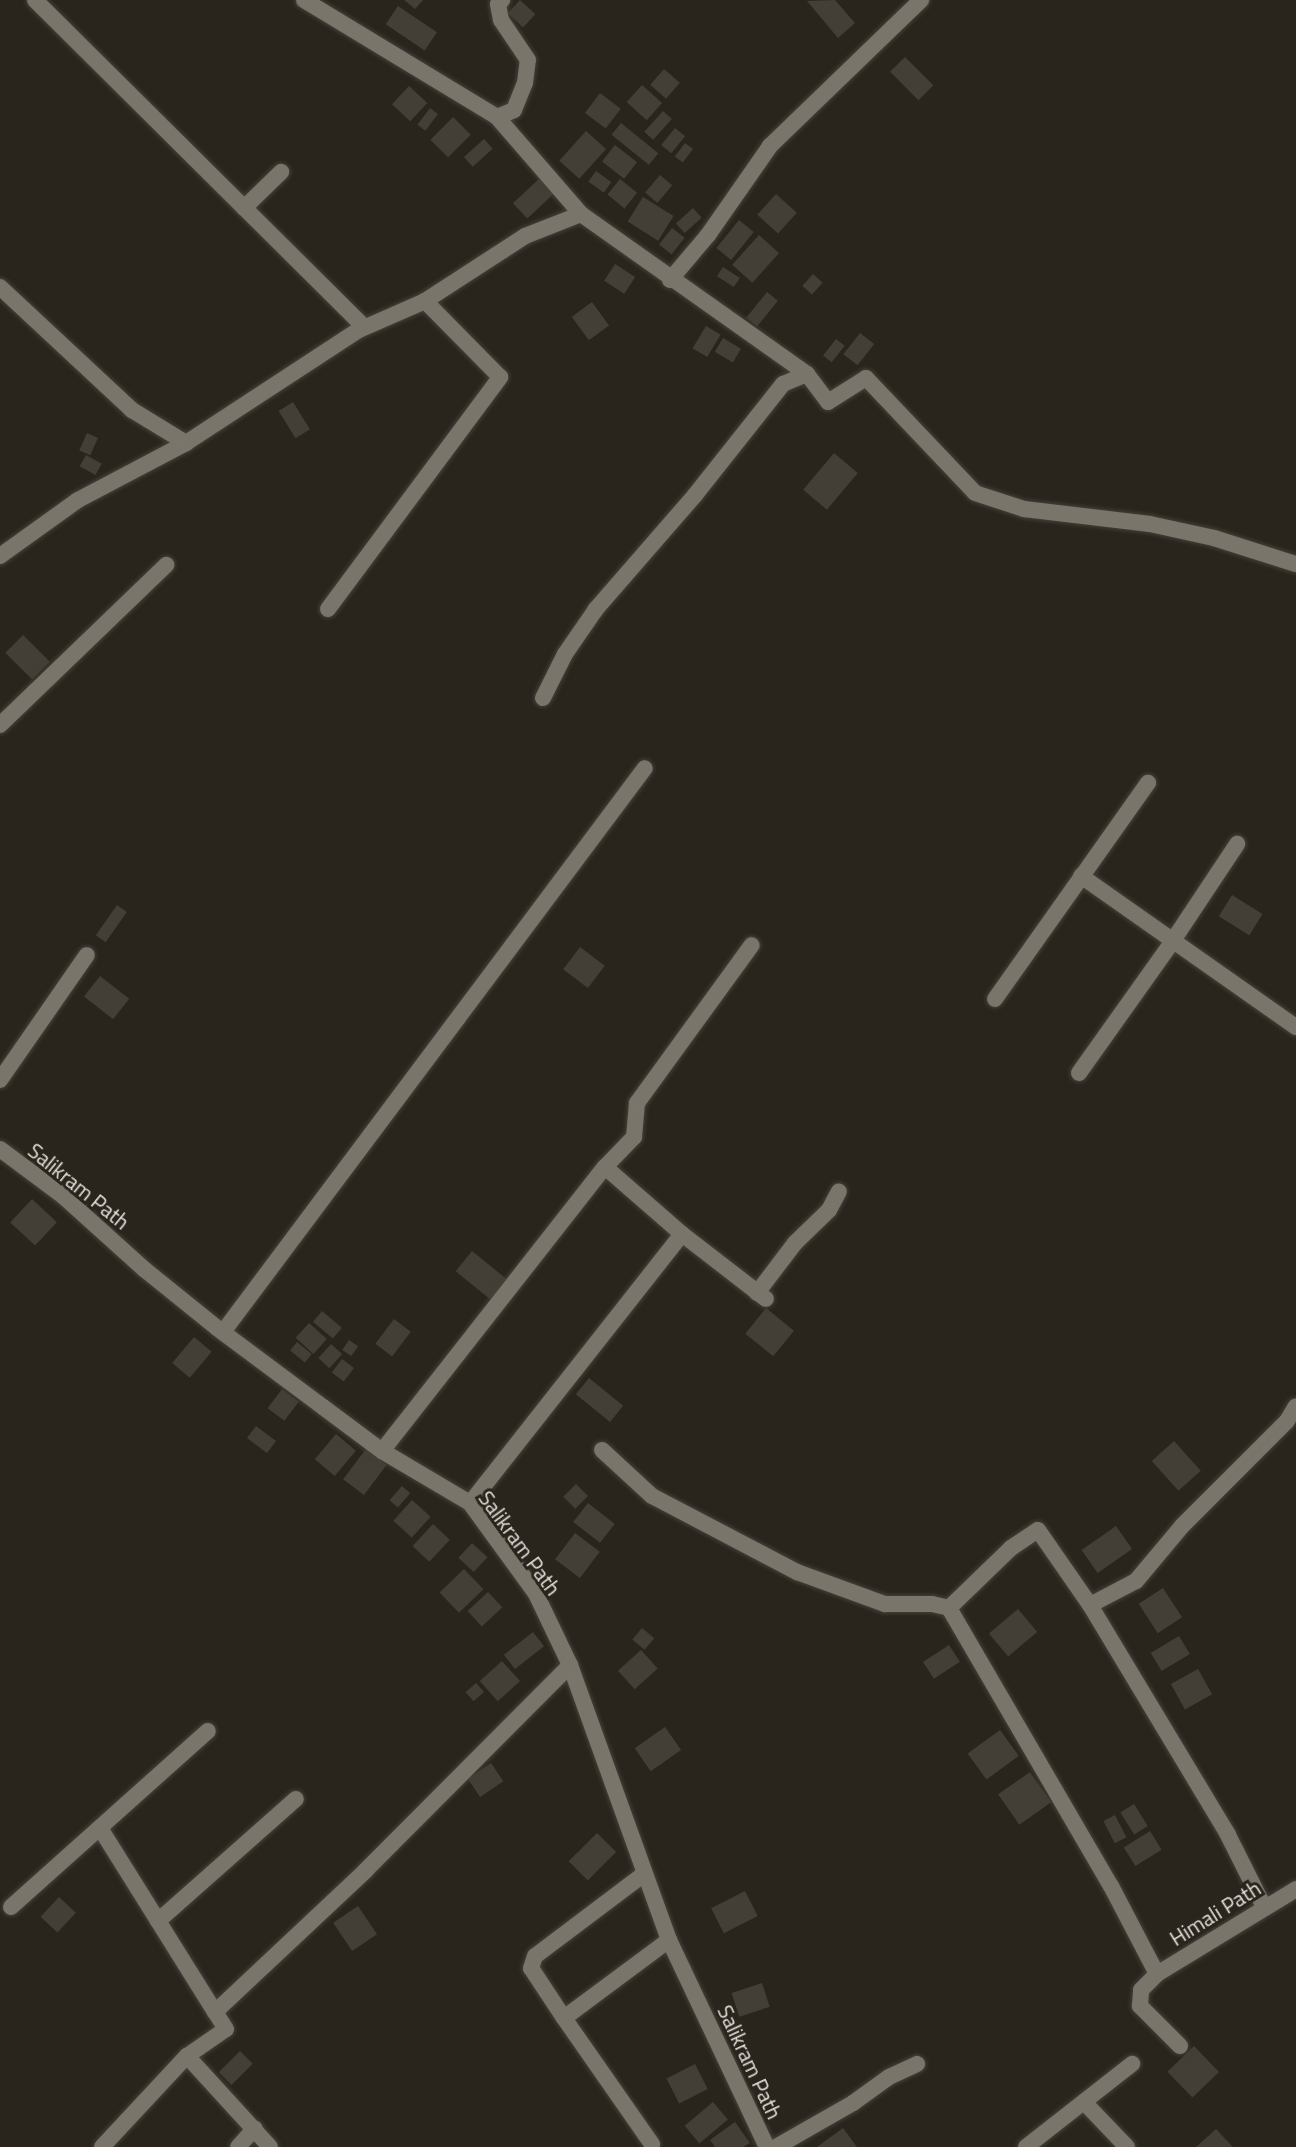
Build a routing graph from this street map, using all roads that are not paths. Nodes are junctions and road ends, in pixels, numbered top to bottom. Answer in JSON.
{"nodes":[{"id":1,"x":304,"y":0,"type":"edge"},
{"id":2,"x":502,"y":0,"type":"edge"},
{"id":3,"x":921,"y":0,"type":"edge"},
{"id":4,"x":45,"y":3,"type":"edge"},
{"id":5,"x":497,"y":117,"type":"junction"},
{"id":6,"x":281,"y":172,"type":"dead end"},
{"id":7,"x":244,"y":208,"type":"junction"},
{"id":8,"x":581,"y":214,"type":"junction"},
{"id":9,"x":670,"y":280,"type":"junction"},
{"id":10,"x":0,"y":287,"type":"edge"},
{"id":11,"x":425,"y":301,"type":"junction"},
{"id":12,"x":363,"y":327,"type":"junction"},
{"id":13,"x":807,"y":374,"type":"junction"},
{"id":14,"x":186,"y":443,"type":"junction"},
{"id":15,"x":0,"y":556,"type":"edge"},
{"id":16,"x":1296,"y":564,"type":"edge"},
{"id":17,"x":166,"y":565,"type":"dead end"},
{"id":18,"x":328,"y":609,"type":"dead end"},
{"id":19,"x":543,"y":698,"type":"dead end"},
{"id":20,"x":0,"y":724,"type":"edge"},
{"id":21,"x":0,"y":734,"type":"edge"},
{"id":22,"x":645,"y":768,"type":"dead end"},
{"id":23,"x":1148,"y":783,"type":"dead end"},
{"id":24,"x":1237,"y":844,"type":"dead end"},
{"id":25,"x":1082,"y":876,"type":"junction"},
{"id":26,"x":1172,"y":942,"type":"junction"},
{"id":27,"x":752,"y":945,"type":"dead end"},
{"id":28,"x":87,"y":955,"type":"dead end"},
{"id":29,"x":995,"y":999,"type":"dead end"},
{"id":30,"x":1296,"y":1027,"type":"edge"},
{"id":31,"x":1079,"y":1073,"type":"dead end"},
{"id":32,"x":0,"y":1080,"type":"edge"},
{"id":33,"x":0,"y":1149,"type":"edge"},
{"id":34,"x":605,"y":1167,"type":"junction"},
{"id":35,"x":839,"y":1191,"type":"dead end"},
{"id":36,"x":682,"y":1234,"type":"junction"},
{"id":37,"x":223,"y":1332,"type":"junction"},
{"id":38,"x":1296,"y":1406,"type":"edge"},
{"id":39,"x":602,"y":1450,"type":"dead end"},
{"id":40,"x":382,"y":1451,"type":"junction"},
{"id":41,"x":470,"y":1503,"type":"junction"},
{"id":42,"x":1090,"y":1605,"type":"junction"},
{"id":43,"x":948,"y":1608,"type":"junction"},
{"id":44,"x":570,"y":1665,"type":"junction"},
{"id":45,"x":208,"y":1731,"type":"dead end"},
{"id":46,"x":296,"y":1799,"type":"dead end"},
{"id":47,"x":100,"y":1828,"type":"junction"},
{"id":48,"x":644,"y":1874,"type":"junction"},
{"id":49,"x":1296,"y":1889,"type":"edge"},
{"id":50,"x":1264,"y":1906,"type":"junction"},
{"id":51,"x":11,"y":1907,"type":"dead end"},
{"id":52,"x":158,"y":1921,"type":"junction"},
{"id":53,"x":669,"y":1940,"type":"junction"},
{"id":54,"x":1157,"y":1974,"type":"junction"},
{"id":55,"x":215,"y":2011,"type":"junction"},
{"id":56,"x":564,"y":2018,"type":"junction"},
{"id":57,"x":1180,"y":2046,"type":"dead end"},
{"id":58,"x":187,"y":2056,"type":"junction"},
{"id":59,"x":917,"y":2064,"type":"dead end"},
{"id":60,"x":1132,"y":2064,"type":"dead end"},
{"id":61,"x":1084,"y":2102,"type":"junction"},
{"id":62,"x":255,"y":2128,"type":"junction"},
{"id":63,"x":652,"y":2144,"type":"dead end"},
{"id":64,"x":102,"y":2147,"type":"edge"},
{"id":65,"x":238,"y":2147,"type":"edge"},
{"id":66,"x":270,"y":2147,"type":"edge"},
{"id":67,"x":768,"y":2147,"type":"edge"},
{"id":68,"x":776,"y":2147,"type":"edge"},
{"id":69,"x":1026,"y":2147,"type":"edge"},
{"id":70,"x":1127,"y":2147,"type":"edge"}],
"edges":[{"from":1,"to":5,"type":"street"},
{"from":2,"to":5,"type":"street"},
{"from":3,"to":9,"type":"street"},
{"from":4,"to":7,"type":"street"},
{"from":5,"to":8,"type":"street"},
{"from":6,"to":7,"type":"street"},
{"from":7,"to":12,"type":"street"},
{"from":8,"to":9,"type":"street"},
{"from":8,"to":11,"type":"street"},
{"from":9,"to":13,"type":"street"},
{"from":10,"to":14,"type":"street"},
{"from":11,"to":12,"type":"street"},
{"from":11,"to":18,"type":"street"},
{"from":12,"to":14,"type":"street"},
{"from":13,"to":16,"type":"street"},
{"from":13,"to":19,"type":"street"},
{"from":14,"to":15,"type":"street"},
{"from":17,"to":20,"type":"street"},
{"from":20,"to":21,"type":"street"},
{"from":22,"to":37,"type":"street"},
{"from":23,"to":25,"type":"street"},
{"from":24,"to":26,"type":"street"},
{"from":25,"to":26,"type":"street"},
{"from":25,"to":29,"type":"street"},
{"from":26,"to":30,"type":"street"},
{"from":26,"to":31,"type":"street"},
{"from":27,"to":34,"type":"street"},
{"from":28,"to":32,"type":"street"},
{"from":33,"to":37,"type":"street","name":"Salikram Path"},
{"from":34,"to":36,"type":"street"},
{"from":34,"to":40,"type":"street"},
{"from":35,"to":36,"type":"street"},
{"from":36,"to":41,"type":"street"},
{"from":37,"to":40,"type":"street","name":"Salikram Path"},
{"from":38,"to":42,"type":"street"},
{"from":39,"to":43,"type":"street"},
{"from":40,"to":41,"type":"street","name":"Salikram Path"},
{"from":41,"to":44,"type":"street","name":"Salikram Path"},
{"from":42,"to":43,"type":"street"},
{"from":42,"to":50,"type":"street"},
{"from":43,"to":54,"type":"street"},
{"from":44,"to":48,"type":"street","name":"Salikram Path"},
{"from":44,"to":55,"type":"street"},
{"from":45,"to":47,"type":"street"},
{"from":46,"to":52,"type":"street"},
{"from":47,"to":51,"type":"street"},
{"from":47,"to":52,"type":"street"},
{"from":48,"to":53,"type":"street","name":"Salikram Path"},
{"from":48,"to":56,"type":"street"},
{"from":49,"to":50,"type":"street","name":"Himali Path"},
{"from":50,"to":54,"type":"street","name":"Himali Path"},
{"from":52,"to":55,"type":"street"},
{"from":53,"to":56,"type":"street"},
{"from":53,"to":67,"type":"street","name":"Salikram Path"},
{"from":54,"to":57,"type":"street"},
{"from":55,"to":58,"type":"street"},
{"from":56,"to":63,"type":"street"},
{"from":58,"to":62,"type":"street"},
{"from":58,"to":64,"type":"street"},
{"from":59,"to":68,"type":"street"},
{"from":60,"to":61,"type":"street"},
{"from":61,"to":69,"type":"street"},
{"from":61,"to":70,"type":"street"},
{"from":62,"to":65,"type":"street"},
{"from":62,"to":66,"type":"street"}]}
